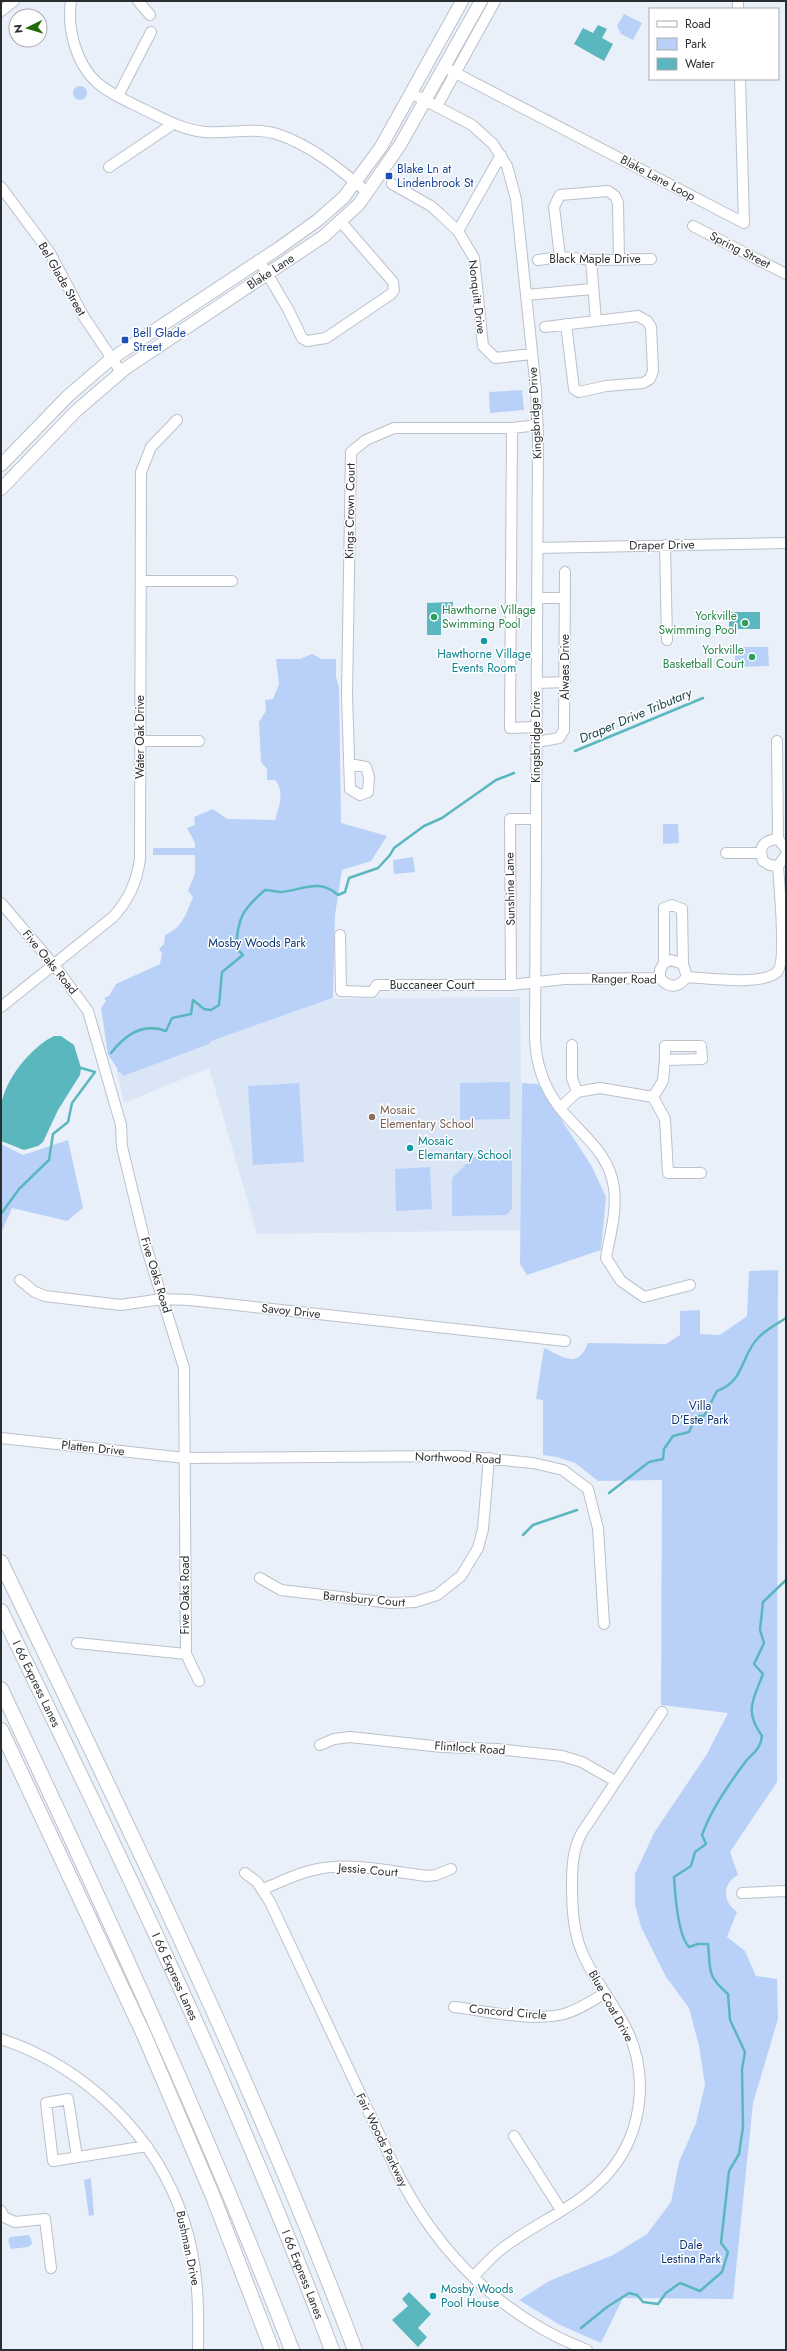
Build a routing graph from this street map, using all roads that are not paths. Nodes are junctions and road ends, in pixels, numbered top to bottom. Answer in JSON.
{"nodes":[{"id":1,"x":14,"y":1,"type":"edge"},
{"id":2,"x":71,"y":1,"type":"edge"},
{"id":3,"x":138,"y":1,"type":"edge"},
{"id":4,"x":462,"y":1,"type":"edge"},
{"id":5,"x":481,"y":1,"type":"edge"},
{"id":6,"x":495,"y":1,"type":"edge"},
{"id":7,"x":1,"y":11,"type":"edge"},
{"id":8,"x":150,"y":15,"type":"dead end"},
{"id":9,"x":151,"y":32,"type":"dead end"},
{"id":10,"x":449,"y":69,"type":"junction"},
{"id":11,"x":740,"y":80,"type":"edge"},
{"id":12,"x":411,"y":93,"type":"junction"},
{"id":13,"x":118,"y":96,"type":"junction"},
{"id":14,"x":425,"y":100,"type":"junction"},
{"id":15,"x":437,"y":106,"type":"junction"},
{"id":16,"x":174,"y":124,"type":"junction"},
{"id":17,"x":501,"y":155,"type":"junction"},
{"id":18,"x":109,"y":167,"type":"dead end"},
{"id":19,"x":356,"y":182,"type":"junction"},
{"id":20,"x":392,"y":184,"type":"dead end"},
{"id":21,"x":1,"y":187,"type":"edge"},
{"id":22,"x":368,"y":193,"type":"junction"},
{"id":23,"x":341,"y":222,"type":"junction"},
{"id":24,"x":693,"y":226,"type":"dead end"},
{"id":25,"x":458,"y":232,"type":"junction"},
{"id":26,"x":560,"y":257,"type":"junction"},
{"id":27,"x":651,"y":259,"type":"dead end"},
{"id":28,"x":259,"y":260,"type":"junction"},
{"id":29,"x":538,"y":260,"type":"dead end"},
{"id":30,"x":591,"y":260,"type":"junction"},
{"id":31,"x":619,"y":260,"type":"junction"},
{"id":32,"x":786,"y":274,"type":"edge"},
{"id":33,"x":268,"y":275,"type":"junction"},
{"id":34,"x":593,"y":289,"type":"junction"},
{"id":35,"x":526,"y":295,"type":"junction"},
{"id":36,"x":596,"y":320,"type":"junction"},
{"id":37,"x":566,"y":324,"type":"junction"},
{"id":38,"x":545,"y":327,"type":"dead end"},
{"id":39,"x":532,"y":354,"type":"junction"},
{"id":40,"x":111,"y":359,"type":"junction"},
{"id":41,"x":121,"y":372,"type":"junction"},
{"id":42,"x":177,"y":420,"type":"dead end"},
{"id":43,"x":538,"y":425,"type":"junction"},
{"id":44,"x":512,"y":428,"type":"junction"},
{"id":45,"x":1,"y":465,"type":"edge"},
{"id":46,"x":1,"y":489,"type":"edge"},
{"id":47,"x":786,"y":543,"type":"edge"},
{"id":48,"x":665,"y":545,"type":"junction"},
{"id":49,"x":538,"y":548,"type":"junction"},
{"id":50,"x":565,"y":572,"type":"dead end"},
{"id":51,"x":141,"y":581,"type":"junction"},
{"id":52,"x":232,"y":581,"type":"dead end"},
{"id":53,"x":537,"y":598,"type":"junction"},
{"id":54,"x":565,"y":598,"type":"junction"},
{"id":55,"x":667,"y":640,"type":"dead end"},
{"id":56,"x":565,"y":682,"type":"junction"},
{"id":57,"x":536,"y":683,"type":"junction"},
{"id":58,"x":537,"y":727,"type":"junction"},
{"id":59,"x":777,"y":740,"type":"dead end"},
{"id":60,"x":140,"y":741,"type":"junction"},
{"id":61,"x":199,"y":742,"type":"dead end"},
{"id":62,"x":537,"y":742,"type":"junction"},
{"id":63,"x":349,"y":764,"type":"dead end"},
{"id":64,"x":535,"y":819,"type":"junction"},
{"id":65,"x":778,"y":839,"type":"junction"},
{"id":66,"x":786,"y":849,"type":"edge"},
{"id":67,"x":726,"y":853,"type":"dead end"},
{"id":68,"x":760,"y":853,"type":"junction"},
{"id":69,"x":786,"y":856,"type":"edge"},
{"id":70,"x":778,"y":866,"type":"junction"},
{"id":71,"x":1,"y":902,"type":"edge"},
{"id":72,"x":340,"y":935,"type":"dead end"},
{"id":73,"x":664,"y":963,"type":"junction"},
{"id":74,"x":683,"y":964,"type":"junction"},
{"id":75,"x":54,"y":965,"type":"junction"},
{"id":76,"x":686,"y":977,"type":"junction"},
{"id":77,"x":660,"y":978,"type":"junction"},
{"id":78,"x":535,"y":981,"type":"junction"},
{"id":79,"x":511,"y":985,"type":"junction"},
{"id":80,"x":1,"y":1006,"type":"edge"},
{"id":81,"x":572,"y":1045,"type":"dead end"},
{"id":82,"x":665,"y":1060,"type":"dead end"},
{"id":83,"x":577,"y":1092,"type":"junction"},
{"id":84,"x":653,"y":1097,"type":"junction"},
{"id":85,"x":560,"y":1108,"type":"junction"},
{"id":86,"x":701,"y":1173,"type":"dead end"},
{"id":87,"x":20,"y":1280,"type":"dead end"},
{"id":88,"x":690,"y":1285,"type":"dead end"},
{"id":89,"x":162,"y":1299,"type":"junction"},
{"id":90,"x":565,"y":1341,"type":"dead end"},
{"id":91,"x":1,"y":1438,"type":"edge"},
{"id":92,"x":185,"y":1458,"type":"junction"},
{"id":93,"x":489,"y":1458,"type":"junction"},
{"id":94,"x":1,"y":1562,"type":"edge"},
{"id":95,"x":260,"y":1578,"type":"dead end"},
{"id":96,"x":1,"y":1611,"type":"edge"},
{"id":97,"x":604,"y":1624,"type":"dead end"},
{"id":98,"x":77,"y":1643,"type":"dead end"},
{"id":99,"x":186,"y":1654,"type":"junction"},
{"id":100,"x":199,"y":1680,"type":"dead end"},
{"id":101,"x":1,"y":1689,"type":"edge"},
{"id":102,"x":662,"y":1712,"type":"dead end"},
{"id":103,"x":1,"y":1730,"type":"edge"},
{"id":104,"x":320,"y":1745,"type":"dead end"},
{"id":105,"x":615,"y":1781,"type":"junction"},
{"id":106,"x":451,"y":1869,"type":"dead end"},
{"id":107,"x":245,"y":1873,"type":"dead end"},
{"id":108,"x":263,"y":1889,"type":"junction"},
{"id":109,"x":786,"y":1891,"type":"edge"},
{"id":110,"x":742,"y":1894,"type":"dead end"},
{"id":111,"x":605,"y":1993,"type":"junction"},
{"id":112,"x":454,"y":2007,"type":"dead end"},
{"id":113,"x":1,"y":2039,"type":"edge"},
{"id":114,"x":514,"y":2136,"type":"dead end"},
{"id":115,"x":147,"y":2146,"type":"junction"},
{"id":116,"x":77,"y":2157,"type":"junction"},
{"id":117,"x":561,"y":2210,"type":"junction"},
{"id":118,"x":1,"y":2211,"type":"edge"},
{"id":119,"x":51,"y":2268,"type":"dead end"},
{"id":120,"x":473,"y":2277,"type":"junction"},
{"id":121,"x":198,"y":2350,"type":"edge"},
{"id":122,"x":272,"y":2350,"type":"edge"},
{"id":123,"x":292,"y":2350,"type":"edge"},
{"id":124,"x":332,"y":2350,"type":"edge"},
{"id":125,"x":355,"y":2350,"type":"edge"},
{"id":126,"x":587,"y":2350,"type":"edge"}],
"edges":[{"from":1,"to":7,"type":"street"},
{"from":2,"to":13,"type":"street"},
{"from":3,"to":8,"type":"street"},
{"from":4,"to":12,"type":"main road","name":"Blake Lane"},
{"from":5,"to":10,"type":"main road","name":"Blake Lane"},
{"from":6,"to":10,"type":"street"},
{"from":9,"to":13,"type":"street"},
{"from":10,"to":11,"type":"street","name":"Blake Lane Loop"},
{"from":10,"to":14,"type":"main road","name":"Blake Lane"},
{"from":10,"to":15,"type":"street"},
{"from":12,"to":14,"type":"street","name":"Kingsbridge Drive"},
{"from":12,"to":19,"type":"main road","name":"Blake Lane"},
{"from":13,"to":16,"type":"street"},
{"from":14,"to":15,"type":"street","name":"Kingsbridge Drive"},
{"from":14,"to":22,"type":"main road","name":"Blake Lane"},
{"from":15,"to":17,"type":"street","name":"Kingsbridge Drive"},
{"from":16,"to":18,"type":"street"},
{"from":16,"to":19,"type":"street"},
{"from":17,"to":25,"type":"street"},
{"from":17,"to":35,"type":"street","name":"Kingsbridge Drive"},
{"from":19,"to":22,"type":"street"},
{"from":19,"to":28,"type":"main road","name":"Blake Lane"},
{"from":20,"to":25,"type":"street","name":"Nonquitt Drive"},
{"from":21,"to":40,"type":"street","name":"Bel Glade Street"},
{"from":22,"to":23,"type":"main road","name":"Blake Lane"},
{"from":23,"to":33,"type":"main road","name":"Blake Lane"},
{"from":23,"to":33,"type":"street"},
{"from":24,"to":32,"type":"street","name":"Spring Street"},
{"from":25,"to":39,"type":"street","name":"Nonquitt Drive"},
{"from":26,"to":29,"type":"street","name":"Black Maple Drive"},
{"from":26,"to":30,"type":"street","name":"Black Maple Drive"},
{"from":26,"to":31,"type":"street"},
{"from":27,"to":31,"type":"street","name":"Black Maple Drive"},
{"from":28,"to":33,"type":"street"},
{"from":28,"to":40,"type":"main road","name":"Blake Lane"},
{"from":30,"to":31,"type":"street","name":"Black Maple Drive"},
{"from":30,"to":34,"type":"street"},
{"from":33,"to":41,"type":"main road","name":"Blake Lane"},
{"from":34,"to":35,"type":"street"},
{"from":34,"to":36,"type":"street"},
{"from":35,"to":39,"type":"street","name":"Kingsbridge Drive"},
{"from":36,"to":37,"type":"street"},
{"from":36,"to":37,"type":"street"},
{"from":37,"to":38,"type":"street"},
{"from":39,"to":43,"type":"street","name":"Kingsbridge Drive"},
{"from":40,"to":41,"type":"street","name":"Bel Glade Street"},
{"from":40,"to":45,"type":"main road","name":"Blake Lane"},
{"from":41,"to":46,"type":"main road","name":"Blake Lane"},
{"from":42,"to":51,"type":"street","name":"Water Oak Drive"},
{"from":43,"to":44,"type":"street","name":"Kings Crown Court"},
{"from":43,"to":49,"type":"street","name":"Kingsbridge Drive"},
{"from":44,"to":58,"type":"street"},
{"from":44,"to":63,"type":"street","name":"Kings Crown Court"},
{"from":47,"to":48,"type":"street","name":"Draper Drive"},
{"from":48,"to":49,"type":"street","name":"Draper Drive"},
{"from":48,"to":55,"type":"street"},
{"from":49,"to":53,"type":"street","name":"Kingsbridge Drive"},
{"from":50,"to":54,"type":"street","name":"Alwaes Drive"},
{"from":51,"to":52,"type":"street"},
{"from":51,"to":60,"type":"street","name":"Water Oak Drive"},
{"from":53,"to":54,"type":"street"},
{"from":53,"to":57,"type":"street","name":"Kingsbridge Drive"},
{"from":54,"to":56,"type":"street","name":"Alwaes Drive"},
{"from":56,"to":57,"type":"street"},
{"from":56,"to":62,"type":"street","name":"Alwaes Drive"},
{"from":57,"to":58,"type":"street","name":"Kingsbridge Drive"},
{"from":58,"to":62,"type":"street","name":"Kingsbridge Drive"},
{"from":59,"to":65,"type":"street"},
{"from":60,"to":61,"type":"street"},
{"from":60,"to":75,"type":"street","name":"Water Oak Drive"},
{"from":62,"to":64,"type":"street","name":"Kingsbridge Drive"},
{"from":64,"to":78,"type":"street","name":"Kingsbridge Drive"},
{"from":64,"to":79,"type":"street","name":"Sunshine Lane"},
{"from":65,"to":66,"type":"street"},
{"from":65,"to":68,"type":"street"},
{"from":67,"to":68,"type":"street"},
{"from":68,"to":70,"type":"street"},
{"from":69,"to":70,"type":"street"},
{"from":70,"to":76,"type":"street"},
{"from":71,"to":75,"type":"street","name":"Five Oaks Road"},
{"from":72,"to":79,"type":"street","name":"Buccaneer Court"},
{"from":73,"to":74,"type":"street"},
{"from":73,"to":74,"type":"street"},
{"from":73,"to":77,"type":"street"},
{"from":74,"to":76,"type":"street"},
{"from":75,"to":80,"type":"street","name":"Water Oak Drive"},
{"from":75,"to":89,"type":"street","name":"Five Oaks Road"},
{"from":76,"to":77,"type":"street","name":"Ranger Road"},
{"from":77,"to":78,"type":"street","name":"Ranger Road"},
{"from":78,"to":79,"type":"street","name":"Buccaneer Court"},
{"from":78,"to":85,"type":"street","name":"Kingsbridge Drive"},
{"from":81,"to":83,"type":"street"},
{"from":82,"to":84,"type":"street"},
{"from":83,"to":84,"type":"street"},
{"from":83,"to":85,"type":"street"},
{"from":84,"to":86,"type":"street"},
{"from":85,"to":88,"type":"street","name":"Kingsbridge Drive"},
{"from":87,"to":89,"type":"street","name":"Savoy Drive"},
{"from":89,"to":90,"type":"street","name":"Savoy Drive"},
{"from":89,"to":92,"type":"street","name":"Five Oaks Road"},
{"from":91,"to":92,"type":"street","name":"Platten Drive"},
{"from":92,"to":93,"type":"street","name":"Northwood Road"},
{"from":92,"to":99,"type":"street","name":"Five Oaks Road"},
{"from":93,"to":95,"type":"street","name":"Barnsbury Court"},
{"from":93,"to":97,"type":"street","name":"Northwood Road"},
{"from":94,"to":125,"type":"highway"},
{"from":96,"to":124,"type":"highway","name":"I 66 Express Lanes"},
{"from":98,"to":99,"type":"street"},
{"from":99,"to":100,"type":"street","name":"Five Oaks Road"},
{"from":101,"to":123,"type":"highway"},
{"from":102,"to":105,"type":"street","name":"Blue Coat Drive"},
{"from":103,"to":122,"type":"highway"},
{"from":104,"to":105,"type":"street","name":"Flintlock Road"},
{"from":105,"to":111,"type":"street","name":"Blue Coat Drive"},
{"from":106,"to":108,"type":"street","name":"Jessie Court"},
{"from":107,"to":108,"type":"street","name":"Fair Woods Parkway"},
{"from":108,"to":120,"type":"street","name":"Fair Woods Parkway"},
{"from":109,"to":110,"type":"street"},
{"from":111,"to":112,"type":"street","name":"Concord Circle"},
{"from":111,"to":117,"type":"street","name":"Blue Coat Drive"},
{"from":113,"to":115,"type":"street","name":"Bushman Drive"},
{"from":114,"to":117,"type":"street"},
{"from":115,"to":116,"type":"street"},
{"from":115,"to":121,"type":"street","name":"Bushman Drive"},
{"from":116,"to":116,"type":"street"},
{"from":117,"to":120,"type":"street","name":"Blue Coat Drive"},
{"from":118,"to":119,"type":"street"},
{"from":120,"to":126,"type":"street","name":"Fair Woods Parkway"}]}
